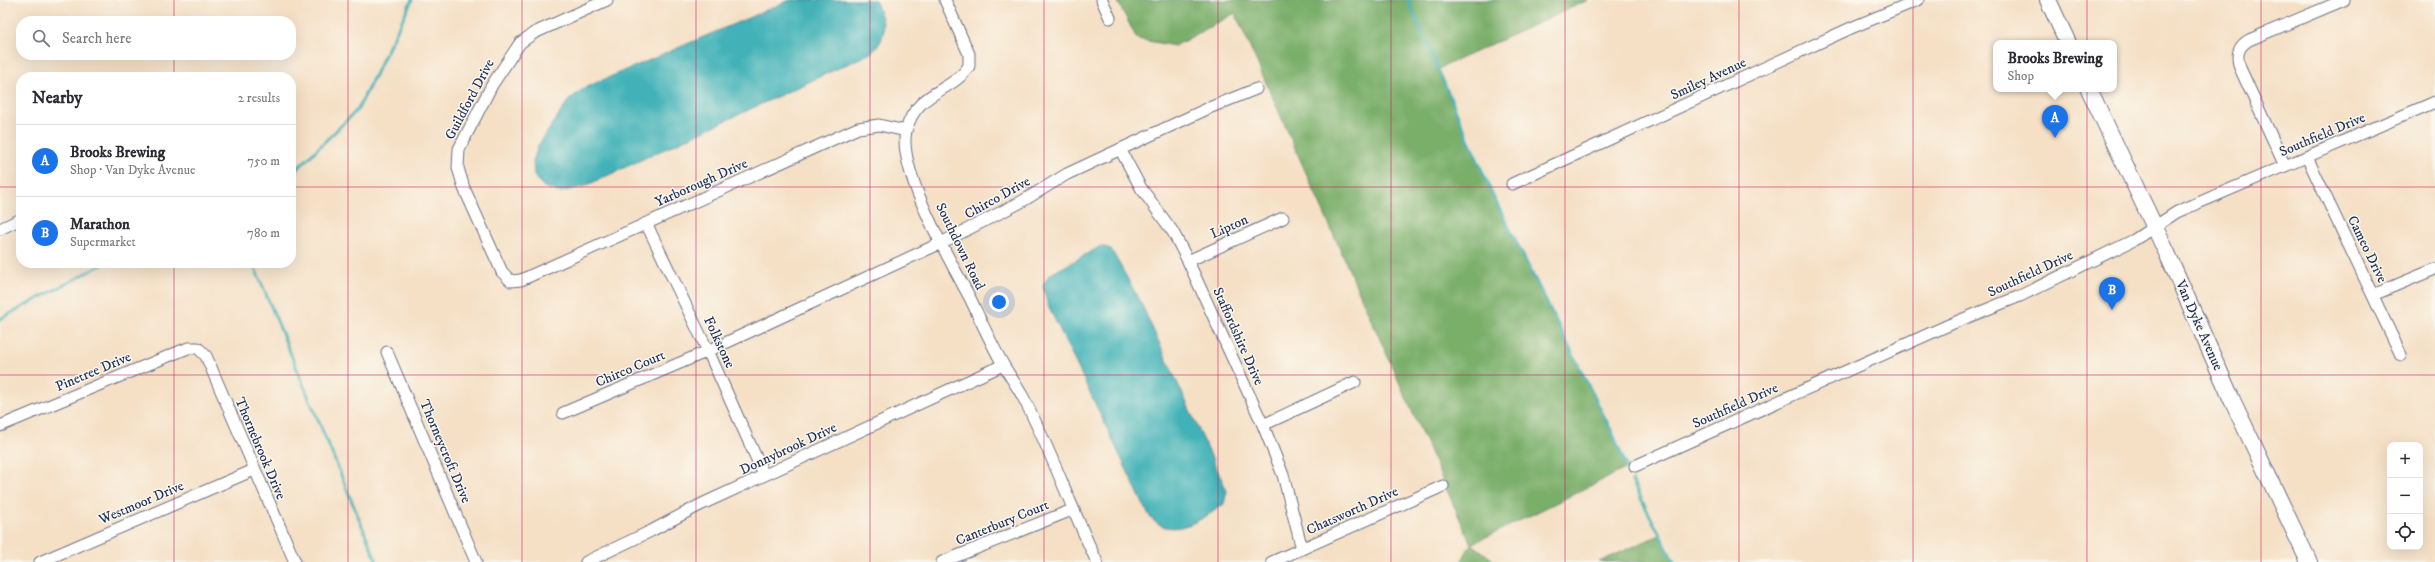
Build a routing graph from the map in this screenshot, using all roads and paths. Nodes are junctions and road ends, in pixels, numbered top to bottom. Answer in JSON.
{"nodes":[{"id":1,"x":607,"y":0,"type":"edge"},
{"id":2,"x":945,"y":0,"type":"edge"},
{"id":3,"x":1102,"y":0,"type":"edge"},
{"id":4,"x":1918,"y":0,"type":"edge"},
{"id":5,"x":2048,"y":0,"type":"edge"},
{"id":6,"x":2344,"y":0,"type":"edge"},
{"id":7,"x":1110,"y":18,"type":"dead end"},
{"id":8,"x":2067,"y":40,"type":"edge"},
{"id":9,"x":1256,"y":90,"type":"dead end"},
{"id":10,"x":2090,"y":92,"type":"edge"},
{"id":11,"x":2435,"y":102,"type":"edge"},
{"id":12,"x":906,"y":131,"type":"junction"},
{"id":13,"x":1120,"y":149,"type":"junction"},
{"id":14,"x":2307,"y":157,"type":"junction"},
{"id":15,"x":2285,"y":166,"type":"junction"},
{"id":16,"x":1512,"y":184,"type":"dead end"},
{"id":17,"x":1283,"y":218,"type":"dead end"},
{"id":18,"x":16,"y":221,"type":"edge"},
{"id":19,"x":646,"y":223,"type":"junction"},
{"id":20,"x":2154,"y":225,"type":"junction"},
{"id":21,"x":0,"y":228,"type":"edge"},
{"id":22,"x":941,"y":243,"type":"junction"},
{"id":23,"x":1188,"y":261,"type":"junction"},
{"id":24,"x":2435,"y":269,"type":"edge"},
{"id":25,"x":511,"y":281,"type":"joint"},
{"id":26,"x":2373,"y":295,"type":"junction"},
{"id":27,"x":198,"y":348,"type":"joint"},
{"id":28,"x":708,"y":351,"type":"junction"},
{"id":29,"x":388,"y":352,"type":"dead end"},
{"id":30,"x":2401,"y":355,"type":"dead end"},
{"id":31,"x":1003,"y":365,"type":"junction"},
{"id":32,"x":1355,"y":382,"type":"dead end"},
{"id":33,"x":563,"y":413,"type":"dead end"},
{"id":34,"x":1263,"y":425,"type":"junction"},
{"id":35,"x":0,"y":426,"type":"edge"},
{"id":36,"x":1635,"y":466,"type":"dead end"},
{"id":37,"x":254,"y":470,"type":"junction"},
{"id":38,"x":764,"y":475,"type":"junction"},
{"id":39,"x":1443,"y":486,"type":"dead end"},
{"id":40,"x":1072,"y":510,"type":"junction"},
{"id":41,"x":1302,"y":549,"type":"junction"},
{"id":42,"x":44,"y":561,"type":"edge"},
{"id":43,"x":295,"y":562,"type":"edge"},
{"id":44,"x":476,"y":562,"type":"edge"},
{"id":45,"x":586,"y":562,"type":"edge"},
{"id":46,"x":942,"y":562,"type":"edge"},
{"id":47,"x":1096,"y":562,"type":"edge"},
{"id":48,"x":1272,"y":562,"type":"edge"},
{"id":49,"x":2309,"y":562,"type":"edge"}],
"edges":[{"from":1,"to":25,"type":"street","name":"Guildford Drive"},
{"from":2,"to":12,"type":"street","name":"Southdown Road"},
{"from":3,"to":7,"type":"street"},
{"from":4,"to":16,"type":"street","name":"Smiley Avenue"},
{"from":5,"to":8,"type":"main road"},
{"from":6,"to":15,"type":"street"},
{"from":9,"to":13,"type":"street","name":"Chirco Drive"},
{"from":10,"to":20,"type":"main road","name":"Van Dyke Avenue"},
{"from":11,"to":14,"type":"street","name":"Southfield Drive"},
{"from":12,"to":19,"type":"street","name":"Yarborough Drive"},
{"from":12,"to":22,"type":"street","name":"Southdown Road"},
{"from":13,"to":22,"type":"street","name":"Chirco Drive"},
{"from":13,"to":23,"type":"street","name":"Staffordshire Drive"},
{"from":14,"to":15,"type":"street","name":"Southfield Drive"},
{"from":14,"to":26,"type":"street","name":"Cameo Drive"},
{"from":15,"to":20,"type":"street","name":"Southfield Drive"},
{"from":17,"to":23,"type":"street","name":"Lipton"},
{"from":18,"to":21,"type":"street"},
{"from":19,"to":25,"type":"street","name":"Yarborough Drive"},
{"from":19,"to":28,"type":"street","name":"Folkstone"},
{"from":20,"to":36,"type":"street","name":"Southfield Drive"},
{"from":20,"to":49,"type":"main road","name":"Van Dyke Avenue"},
{"from":22,"to":28,"type":"street","name":"Chirco Drive"},
{"from":22,"to":31,"type":"street","name":"Southdown Road"},
{"from":23,"to":34,"type":"street","name":"Staffordshire Drive"},
{"from":24,"to":26,"type":"street"},
{"from":26,"to":30,"type":"street","name":"Cameo Drive"},
{"from":27,"to":35,"type":"street","name":"Pinetree Drive"},
{"from":27,"to":37,"type":"street","name":"Thornebrook Drive"},
{"from":28,"to":33,"type":"street","name":"Chirco Court"},
{"from":28,"to":38,"type":"street","name":"Folkstone"},
{"from":29,"to":44,"type":"street","name":"Thorneycroft Drive"},
{"from":31,"to":38,"type":"street","name":"Donnybrook Drive"},
{"from":31,"to":40,"type":"street","name":"Southdown Road"},
{"from":32,"to":34,"type":"street"},
{"from":34,"to":41,"type":"street","name":"Staffordshire Drive"},
{"from":37,"to":42,"type":"street","name":"Westmoor Drive"},
{"from":37,"to":43,"type":"street","name":"Thornebrook Drive"},
{"from":38,"to":45,"type":"street","name":"Donnybrook Drive"},
{"from":39,"to":41,"type":"street","name":"Chatsworth Drive"},
{"from":40,"to":46,"type":"street","name":"Canterbury Court"},
{"from":40,"to":47,"type":"street","name":"Southdown Road"},
{"from":41,"to":48,"type":"street","name":"Chatsworth Drive"}]}
